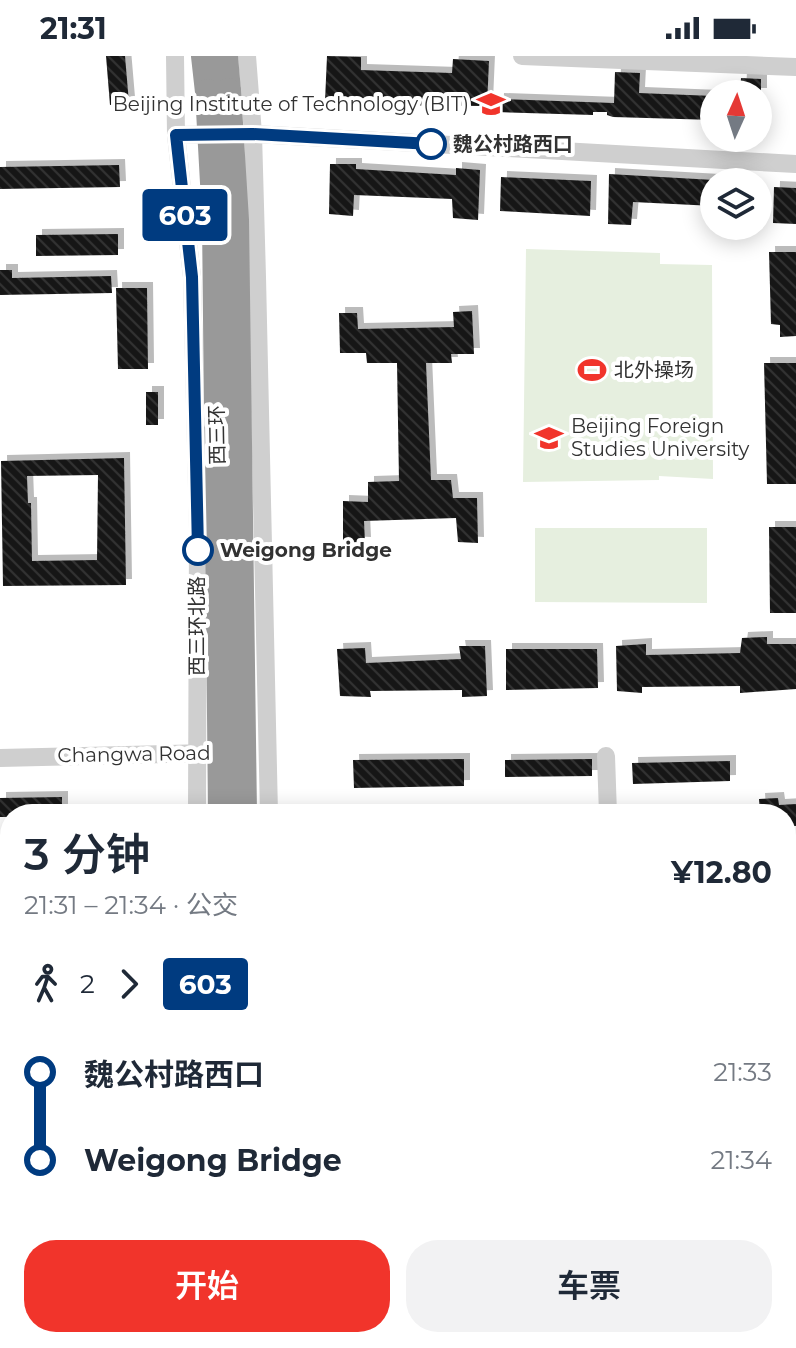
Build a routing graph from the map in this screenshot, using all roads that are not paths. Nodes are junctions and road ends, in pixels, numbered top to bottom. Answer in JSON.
{"nodes":[{"id":1,"x":175,"y":56,"type":"edge"},
{"id":2,"x":204,"y":56,"type":"edge"},
{"id":3,"x":225,"y":56,"type":"edge"},
{"id":4,"x":247,"y":56,"type":"edge"},
{"id":5,"x":522,"y":56,"type":"edge"},
{"id":6,"x":766,"y":61,"type":"edge"},
{"id":7,"x":796,"y":67,"type":"edge"},
{"id":8,"x":253,"y":134,"type":"junction"},
{"id":9,"x":176,"y":135,"type":"junction"},
{"id":10,"x":796,"y":164,"type":"edge"},
{"id":11,"x":268,"y":751,"type":"junction"},
{"id":12,"x":197,"y":753,"type":"junction"},
{"id":13,"x":606,"y":756,"type":"dead end"},
{"id":14,"x":0,"y":758,"type":"edge"},
{"id":15,"x":197,"y":804,"type":"edge"},
{"id":16,"x":221,"y":804,"type":"edge"},
{"id":17,"x":244,"y":804,"type":"edge"},
{"id":18,"x":269,"y":804,"type":"edge"},
{"id":19,"x":608,"y":804,"type":"edge"}],
"edges":[{"from":1,"to":9,"type":"street","name":"西三环北路"},
{"from":2,"to":16,"type":"highway","name":"西三环","bridge":true},
{"from":3,"to":17,"type":"highway","name":"西三环","bridge":true},
{"from":4,"to":8,"type":"street"},
{"from":5,"to":6,"type":"street"},
{"from":6,"to":7,"type":"street"},
{"from":8,"to":9,"type":"street"},
{"from":8,"to":10,"type":"street"},
{"from":8,"to":11,"type":"street"},
{"from":9,"to":12,"type":"street","name":"西三环北路"},
{"from":11,"to":12,"type":"street","name":"Changwa Road"},
{"from":11,"to":18,"type":"street"},
{"from":12,"to":14,"type":"street","name":"Changwa Road"},
{"from":12,"to":15,"type":"street","name":"西三环北路"},
{"from":13,"to":19,"type":"street"}]}
